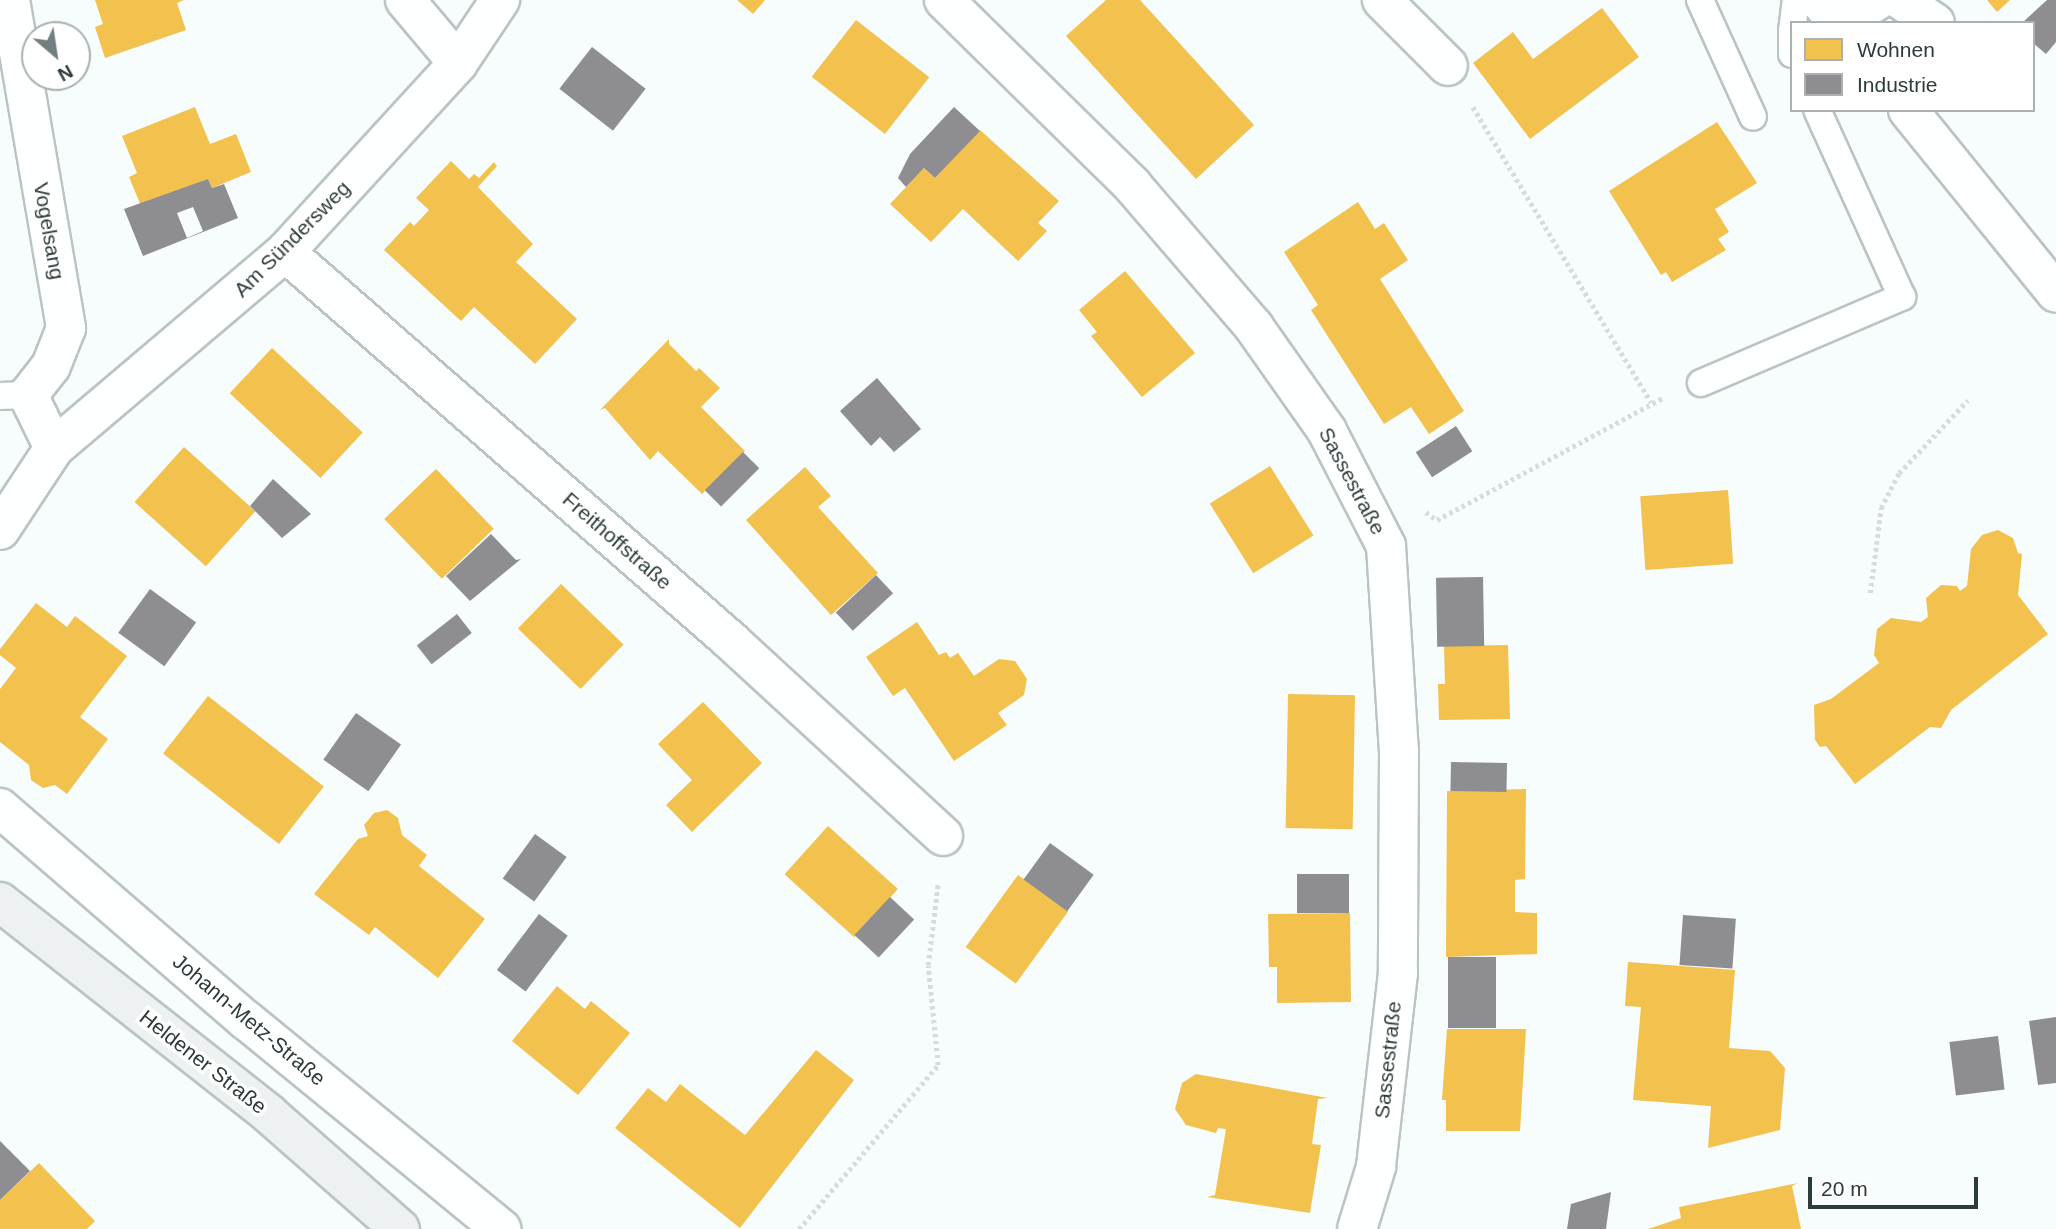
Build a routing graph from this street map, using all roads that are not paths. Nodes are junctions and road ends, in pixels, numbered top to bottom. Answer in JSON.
{"nodes":[{"id":1,"x":10,"y":0,"type":"edge"},
{"id":2,"x":405,"y":0,"type":"edge"},
{"id":3,"x":500,"y":0,"type":"edge"},
{"id":4,"x":944,"y":0,"type":"edge"},
{"id":5,"x":1382,"y":0,"type":"edge"},
{"id":6,"x":1700,"y":0,"type":"edge"},
{"id":7,"x":1796,"y":0,"type":"edge"},
{"id":8,"x":1819,"y":0,"type":"edge"},
{"id":9,"x":1878,"y":0,"type":"edge"},
{"id":10,"x":1901,"y":0,"type":"edge"},
{"id":11,"x":1793,"y":21,"type":"edge"},
{"id":12,"x":1838,"y":21,"type":"edge"},
{"id":13,"x":1843,"y":21,"type":"edge"},
{"id":14,"x":1932,"y":21,"type":"edge"},
{"id":15,"x":458,"y":63,"type":"junction"},
{"id":16,"x":1448,"y":66,"type":"road end"},
{"id":17,"x":1818,"y":112,"type":"edge"},
{"id":18,"x":1910,"y":112,"type":"edge"},
{"id":19,"x":1753,"y":117,"type":"dead end"},
{"id":20,"x":285,"y":252,"type":"junction"},
{"id":21,"x":2056,"y":293,"type":"edge"},
{"id":22,"x":1700,"y":383,"type":"road end"},
{"id":23,"x":14,"y":396,"type":"edge"},
{"id":24,"x":54,"y":448,"type":"junction"},
{"id":25,"x":0,"y":530,"type":"edge"},
{"id":26,"x":0,"y":808,"type":"edge"},
{"id":27,"x":943,"y":836,"type":"road end"},
{"id":28,"x":0,"y":902,"type":"edge"},
{"id":29,"x":400,"y":1229,"type":"edge"},
{"id":30,"x":501,"y":1229,"type":"edge"},
{"id":31,"x":1357,"y":1229,"type":"edge"}],
"edges":[{"from":1,"to":23,"type":"street","name":"Vogelsang"},
{"from":2,"to":15,"type":"street"},
{"from":3,"to":15,"type":"street","name":"Am Sündersweg"},
{"from":4,"to":31,"type":"street","name":"Sassestraße"},
{"from":5,"to":16,"type":"street"},
{"from":6,"to":19,"type":"lane"},
{"from":7,"to":11,"type":"lane"},
{"from":8,"to":12,"type":"street"},
{"from":9,"to":13,"type":"street"},
{"from":10,"to":14,"type":"street"},
{"from":15,"to":20,"type":"street","name":"Am Sündersweg"},
{"from":17,"to":22,"type":"lane"},
{"from":18,"to":21,"type":"street"},
{"from":20,"to":24,"type":"street","name":"Am Sündersweg"},
{"from":20,"to":27,"type":"street","name":"Freithoffstraße"},
{"from":23,"to":24,"type":"street","name":"Vogelsang"},
{"from":24,"to":25,"type":"street"},
{"from":26,"to":30,"type":"street","name":"Johann-Metz-Straße"},
{"from":28,"to":29,"type":"main road","name":"Heldener Straße"}]}
